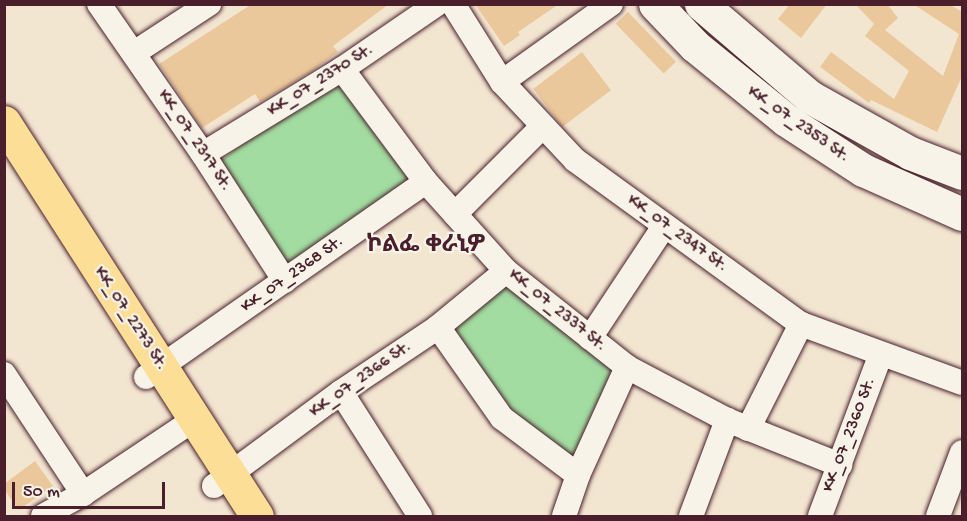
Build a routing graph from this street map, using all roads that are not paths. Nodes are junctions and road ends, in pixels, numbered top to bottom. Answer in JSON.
{"nodes":[{"id":1,"x":99,"y":4,"type":"edge"},
{"id":2,"x":209,"y":4,"type":"edge"},
{"id":3,"x":437,"y":4,"type":"edge"},
{"id":4,"x":453,"y":4,"type":"edge"},
{"id":5,"x":611,"y":4,"type":"edge"},
{"id":6,"x":655,"y":4,"type":"edge"},
{"id":7,"x":701,"y":4,"type":"edge"},
{"id":8,"x":134,"y":53,"type":"junction"},
{"id":9,"x":342,"y":69,"type":"junction"},
{"id":10,"x":502,"y":82,"type":"junction"},
{"id":11,"x":543,"y":126,"type":"junction"},
{"id":12,"x":5,"y":134,"type":"edge"},
{"id":13,"x":203,"y":153,"type":"junction"},
{"id":14,"x":963,"y":173,"type":"edge"},
{"id":15,"x":426,"y":182,"type":"junction"},
{"id":16,"x":455,"y":214,"type":"junction"},
{"id":17,"x":963,"y":214,"type":"edge"},
{"id":18,"x":664,"y":226,"type":"junction"},
{"id":19,"x":507,"y":272,"type":"junction"},
{"id":20,"x":285,"y":280,"type":"junction"},
{"id":21,"x":801,"y":324,"type":"junction"},
{"id":22,"x":438,"y":327,"type":"junction"},
{"id":23,"x":590,"y":338,"type":"junction"},
{"id":24,"x":880,"y":354,"type":"junction"},
{"id":25,"x":627,"y":367,"type":"junction"},
{"id":26,"x":153,"y":372,"type":"junction"},
{"id":27,"x":4,"y":374,"type":"edge"},
{"id":28,"x":963,"y":383,"type":"edge"},
{"id":29,"x":341,"y":392,"type":"junction"},
{"id":30,"x":11,"y":399,"type":"edge"},
{"id":31,"x":187,"y":425,"type":"junction"},
{"id":32,"x":737,"y":425,"type":"junction"},
{"id":33,"x":963,"y":452,"type":"edge"},
{"id":34,"x":840,"y":465,"type":"junction"},
{"id":35,"x":578,"y":475,"type":"junction"},
{"id":36,"x":222,"y":480,"type":"junction"},
{"id":37,"x":83,"y":494,"type":"junction"},
{"id":38,"x":43,"y":516,"type":"edge"},
{"id":39,"x":234,"y":516,"type":"edge"},
{"id":40,"x":257,"y":516,"type":"edge"},
{"id":41,"x":420,"y":516,"type":"edge"},
{"id":42,"x":564,"y":516,"type":"edge"},
{"id":43,"x":691,"y":516,"type":"edge"},
{"id":44,"x":820,"y":516,"type":"edge"},
{"id":45,"x":938,"y":516,"type":"edge"}],
"edges":[{"from":1,"to":8,"type":"street","name":"KK_07_2317 St."},
{"from":2,"to":8,"type":"street"},
{"from":3,"to":9,"type":"street","name":"KK_07_2370 St."},
{"from":4,"to":10,"type":"street","name":"KK_07_2347 St."},
{"from":5,"to":10,"type":"street"},
{"from":6,"to":17,"type":"street","name":"KK_07_2353 St."},
{"from":7,"to":14,"type":"street","name":"KK_07_2353 St."},
{"from":8,"to":13,"type":"street","name":"KK_07_2317 St."},
{"from":9,"to":13,"type":"street","name":"KK_07_2370 St."},
{"from":9,"to":15,"type":"street","name":"KK_07_2337 St."},
{"from":10,"to":11,"type":"street","name":"KK_07_2347 St."},
{"from":11,"to":16,"type":"street"},
{"from":11,"to":18,"type":"street","name":"KK_07_2347 St."},
{"from":12,"to":26,"type":"main road","name":"KK_07_2273 St."},
{"from":13,"to":20,"type":"street","name":"KK_07_2317 St."},
{"from":15,"to":16,"type":"street","name":"KK_07_2337 St."},
{"from":15,"to":20,"type":"street","name":"KK_07_2368 St."},
{"from":16,"to":19,"type":"street","name":"KK_07_2337 St."},
{"from":18,"to":21,"type":"street","name":"KK_07_2347 St."},
{"from":18,"to":23,"type":"street"},
{"from":19,"to":22,"type":"street","name":"KK_07_2366 St."},
{"from":19,"to":23,"type":"street","name":"KK_07_2337 St."},
{"from":20,"to":26,"type":"street","name":"KK_07_2368 St."},
{"from":21,"to":24,"type":"street","name":"KK_07_2347 St."},
{"from":21,"to":32,"type":"street"},
{"from":22,"to":29,"type":"street","name":"KK_07_2366 St."},
{"from":22,"to":35,"type":"street"},
{"from":23,"to":25,"type":"street","name":"KK_07_2337 St."},
{"from":24,"to":28,"type":"street","name":"KK_07_2347 St."},
{"from":24,"to":34,"type":"street","name":"KK_07_2360 St."},
{"from":25,"to":32,"type":"street","name":"KK_07_2337 St."},
{"from":25,"to":35,"type":"street"},
{"from":26,"to":31,"type":"main road","name":"KK_07_2273 St."},
{"from":27,"to":30,"type":"street"},
{"from":29,"to":36,"type":"street","name":"KK_07_2366 St."},
{"from":29,"to":41,"type":"street"},
{"from":30,"to":37,"type":"street"},
{"from":31,"to":36,"type":"main road","name":"KK_07_2273 St."},
{"from":31,"to":37,"type":"street"},
{"from":32,"to":34,"type":"street","name":"KK_07_2337 St."},
{"from":32,"to":43,"type":"street"},
{"from":33,"to":45,"type":"street"},
{"from":34,"to":44,"type":"street","name":"KK_07_2360 St."},
{"from":35,"to":42,"type":"street"},
{"from":36,"to":39,"type":"main road","name":"KK_07_2273 St."},
{"from":36,"to":40,"type":"main road","name":"KK_07_2273 St."},
{"from":37,"to":38,"type":"street"}]}
